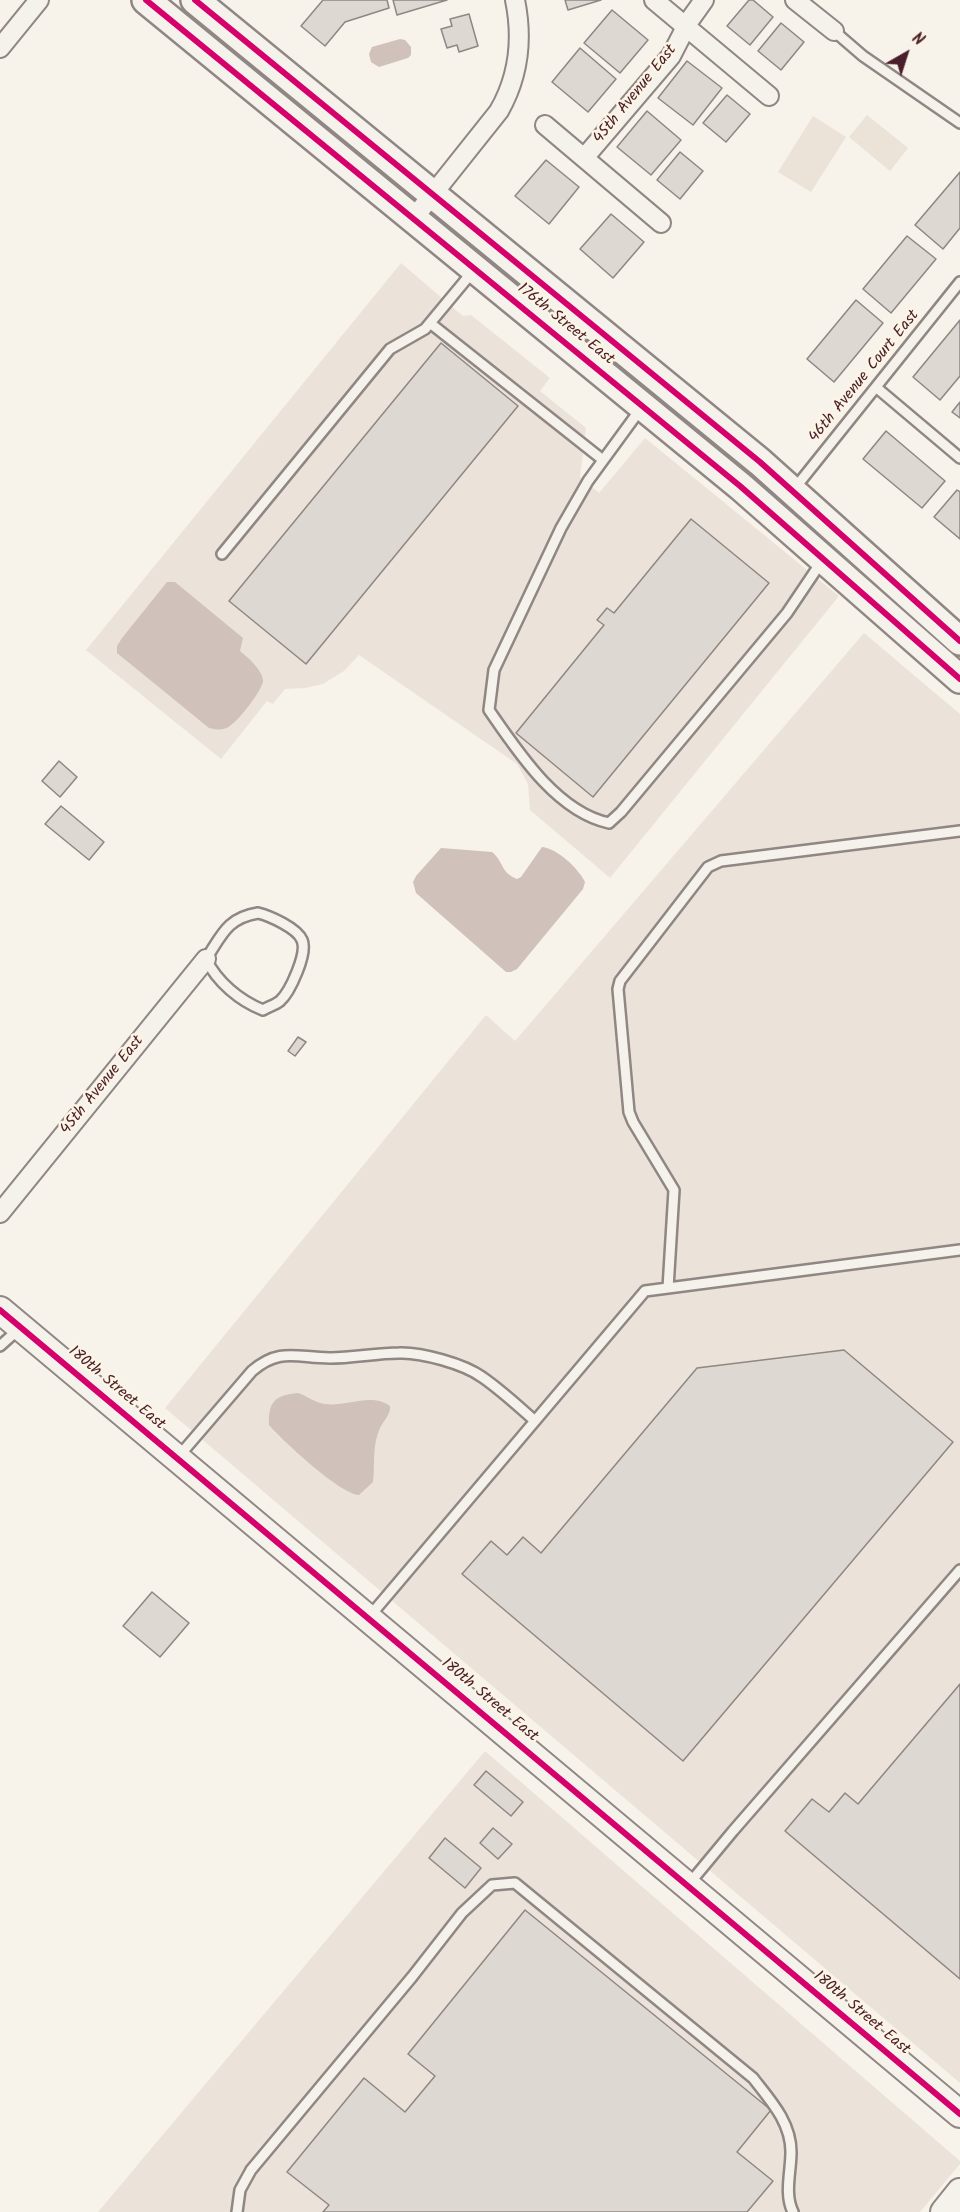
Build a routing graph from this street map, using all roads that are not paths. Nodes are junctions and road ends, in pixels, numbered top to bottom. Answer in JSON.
{"nodes":[{"id":1,"x":39,"y":0,"type":"edge"},
{"id":2,"x":146,"y":0,"type":"edge"},
{"id":3,"x":195,"y":0,"type":"edge"},
{"id":4,"x":514,"y":0,"type":"edge"},
{"id":5,"x":654,"y":0,"type":"edge"},
{"id":6,"x":704,"y":0,"type":"edge"},
{"id":7,"x":795,"y":0,"type":"edge"},
{"id":8,"x":686,"y":27,"type":"junction"},
{"id":9,"x":834,"y":31,"type":"joint"},
{"id":10,"x":0,"y":48,"type":"edge"},
{"id":11,"x":769,"y":96,"type":"dead end"},
{"id":12,"x":960,"y":123,"type":"edge"},
{"id":13,"x":545,"y":125,"type":"dead end"},
{"id":14,"x":584,"y":158,"type":"junction"},
{"id":15,"x":433,"y":195,"type":"junction"},
{"id":16,"x":413,"y":219,"type":"junction"},
{"id":17,"x":661,"y":223,"type":"dead end"},
{"id":18,"x":474,"y":269,"type":"junction"},
{"id":19,"x":960,"y":282,"type":"edge"},
{"id":20,"x":430,"y":323,"type":"junction"},
{"id":21,"x":877,"y":388,"type":"junction"},
{"id":22,"x":642,"y":406,"type":"junction"},
{"id":23,"x":960,"y":458,"type":"edge"},
{"id":24,"x":603,"y":460,"type":"junction"},
{"id":25,"x":792,"y":491,"type":"junction"},
{"id":26,"x":222,"y":554,"type":"dead end"},
{"id":27,"x":823,"y":559,"type":"junction"},
{"id":28,"x":960,"y":641,"type":"edge"},
{"id":29,"x":960,"y":679,"type":"edge"},
{"id":30,"x":960,"y":831,"type":"edge"},
{"id":31,"x":206,"y":959,"type":"junction"},
{"id":32,"x":0,"y":1213,"type":"edge"},
{"id":33,"x":960,"y":1250,"type":"edge"},
{"id":34,"x":668,"y":1288,"type":"junction"},
{"id":35,"x":0,"y":1310,"type":"edge"},
{"id":36,"x":21,"y":1328,"type":"junction"},
{"id":37,"x":0,"y":1346,"type":"edge"},
{"id":38,"x":535,"y":1421,"type":"junction"},
{"id":39,"x":178,"y":1458,"type":"junction"},
{"id":40,"x":960,"y":1570,"type":"edge"},
{"id":41,"x":369,"y":1617,"type":"junction"},
{"id":42,"x":688,"y":1886,"type":"junction"},
{"id":43,"x":960,"y":2114,"type":"edge"},
{"id":44,"x":960,"y":2192,"type":"edge"},
{"id":45,"x":237,"y":2212,"type":"edge"},
{"id":46,"x":794,"y":2212,"type":"edge"},
{"id":47,"x":944,"y":2212,"type":"edge"}],
"edges":[{"from":1,"to":10,"type":"street"},
{"from":2,"to":16,"type":"main road","name":"176th Street East"},
{"from":3,"to":15,"type":"main road","name":"176th Street East"},
{"from":4,"to":15,"type":"street"},
{"from":5,"to":8,"type":"street"},
{"from":6,"to":8,"type":"street","name":"45th Avenue East"},
{"from":7,"to":9,"type":"street"},
{"from":8,"to":11,"type":"street"},
{"from":8,"to":14,"type":"street","name":"45th Avenue East"},
{"from":9,"to":12,"type":"lane"},
{"from":13,"to":14,"type":"street"},
{"from":14,"to":17,"type":"street"},
{"from":15,"to":16,"type":"street"},
{"from":15,"to":25,"type":"main road","name":"176th Street East"},
{"from":16,"to":18,"type":"main road","name":"176th Street East"},
{"from":18,"to":20,"type":"lane"},
{"from":18,"to":22,"type":"main road","name":"176th Street East"},
{"from":19,"to":21,"type":"lane","name":"46th Avenue Court East"},
{"from":20,"to":24,"type":"lane"},
{"from":20,"to":26,"type":"lane"},
{"from":21,"to":23,"type":"lane"},
{"from":21,"to":25,"type":"lane","name":"46th Avenue Court East"},
{"from":22,"to":24,"type":"lane"},
{"from":22,"to":27,"type":"main road","name":"176th Street East"},
{"from":24,"to":27,"type":"lane"},
{"from":25,"to":28,"type":"main road","name":"176th Street East"},
{"from":27,"to":29,"type":"main road","name":"176th Street East"},
{"from":30,"to":34,"type":"lane"},
{"from":31,"to":31,"type":"lane"},
{"from":31,"to":32,"type":"street","name":"45th Avenue East"},
{"from":33,"to":34,"type":"lane"},
{"from":34,"to":38,"type":"lane"},
{"from":35,"to":36,"type":"street","name":"180th Street East"},
{"from":36,"to":37,"type":"lane"},
{"from":36,"to":39,"type":"street","name":"180th Street East"},
{"from":38,"to":39,"type":"lane"},
{"from":38,"to":41,"type":"lane"},
{"from":39,"to":41,"type":"street","name":"180th Street East"},
{"from":40,"to":42,"type":"lane"},
{"from":41,"to":42,"type":"street","name":"180th Street East"},
{"from":42,"to":43,"type":"street","name":"180th Street East"},
{"from":44,"to":47,"type":"street"},
{"from":45,"to":46,"type":"lane"}]}
